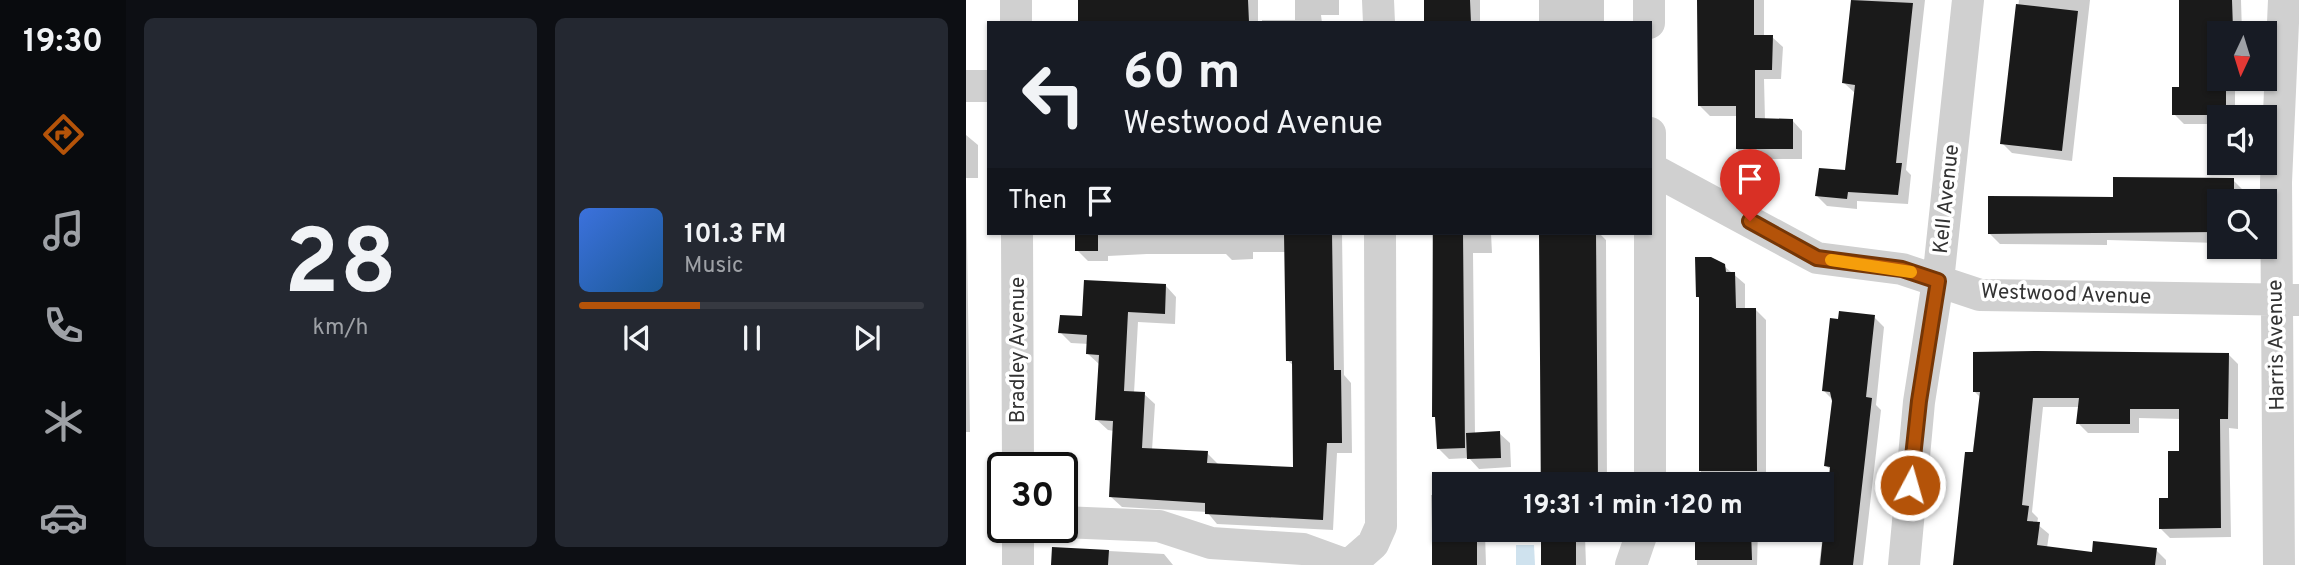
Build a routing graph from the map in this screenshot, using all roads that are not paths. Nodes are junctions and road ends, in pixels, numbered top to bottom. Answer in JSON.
{"nodes":[{"id":1,"x":1016,"y":0,"type":"edge"},
{"id":2,"x":1378,"y":0,"type":"edge"},
{"id":3,"x":1649,"y":0,"type":"edge"},
{"id":4,"x":1968,"y":0,"type":"edge"},
{"id":5,"x":2284,"y":0,"type":"edge"},
{"id":6,"x":1016,"y":21,"type":"edge"},
{"id":7,"x":1379,"y":21,"type":"edge"},
{"id":8,"x":1649,"y":21,"type":"edge"},
{"id":9,"x":966,"y":86,"type":"edge"},
{"id":10,"x":987,"y":86,"type":"edge"},
{"id":11,"x":1652,"y":169,"type":"edge"},
{"id":12,"x":1017,"y":235,"type":"edge"},
{"id":13,"x":1380,"y":235,"type":"edge"},
{"id":14,"x":1650,"y":235,"type":"edge"},
{"id":15,"x":1938,"y":281,"type":"junction"},
{"id":16,"x":2288,"y":301,"type":"edge"},
{"id":17,"x":1018,"y":452,"type":"edge"},
{"id":18,"x":1650,"y":472,"type":"edge"},
{"id":19,"x":1078,"y":523,"type":"edge"},
{"id":20,"x":1639,"y":542,"type":"edge"},
{"id":21,"x":1018,"y":543,"type":"edge"},
{"id":22,"x":1017,"y":565,"type":"edge"},
{"id":23,"x":1348,"y":565,"type":"edge"},
{"id":24,"x":1632,"y":565,"type":"edge"},
{"id":25,"x":1904,"y":565,"type":"edge"},
{"id":26,"x":2279,"y":565,"type":"edge"}],
"edges":[{"from":1,"to":6,"type":"street"},
{"from":2,"to":7,"type":"street"},
{"from":3,"to":8,"type":"street"},
{"from":4,"to":15,"type":"street","name":"Kell Avenue"},
{"from":5,"to":16,"type":"street","name":"Harris Avenue"},
{"from":9,"to":10,"type":"street"},
{"from":11,"to":15,"type":"street","name":"Westwood Avenue"},
{"from":12,"to":17,"type":"street","name":"Bradley Avenue"},
{"from":13,"to":23,"type":"street"},
{"from":14,"to":18,"type":"street"},
{"from":15,"to":16,"type":"street","name":"Westwood Avenue"},
{"from":15,"to":25,"type":"street","name":"Kell Avenue"},
{"from":16,"to":26,"type":"street","name":"Harris Avenue"},
{"from":19,"to":23,"type":"street"},
{"from":20,"to":24,"type":"street"},
{"from":21,"to":22,"type":"street"}]}
